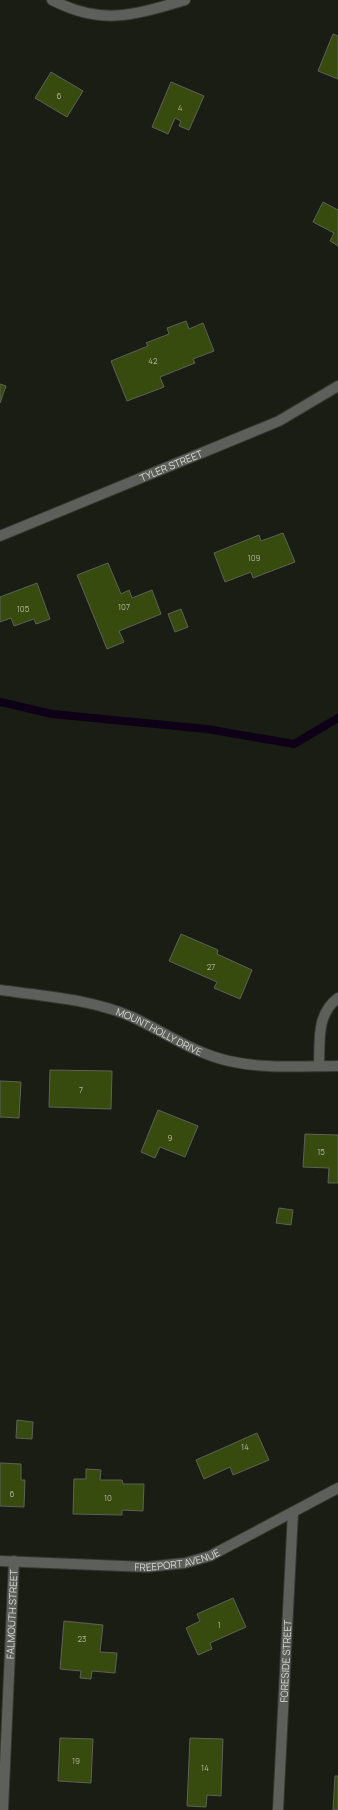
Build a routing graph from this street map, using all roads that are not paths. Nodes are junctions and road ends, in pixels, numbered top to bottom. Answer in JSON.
{"nodes":[{"id":1,"x":52,"y":0,"type":"edge"},
{"id":2,"x":185,"y":0,"type":"edge"},
{"id":3,"x":338,"y":386,"type":"edge"},
{"id":4,"x":0,"y":536,"type":"edge"},
{"id":5,"x":0,"y":990,"type":"edge"},
{"id":6,"x":338,"y":998,"type":"edge"},
{"id":7,"x":319,"y":1066,"type":"junction"},
{"id":8,"x":338,"y":1066,"type":"edge"},
{"id":9,"x":338,"y":1488,"type":"edge"},
{"id":10,"x":293,"y":1512,"type":"junction"},
{"id":11,"x":0,"y":1561,"type":"edge"},
{"id":12,"x":14,"y":1562,"type":"junction"},
{"id":13,"x":3,"y":1810,"type":"edge"},
{"id":14,"x":278,"y":1810,"type":"edge"}],
"edges":[{"from":1,"to":2,"type":"street"},
{"from":3,"to":4,"type":"street","name":"TYLER STREET"},
{"from":5,"to":7,"type":"street","name":"MOUNT HOLLY DRIVE"},
{"from":6,"to":7,"type":"street"},
{"from":7,"to":8,"type":"street","name":"MOUNT HOLLY DRIVE"},
{"from":9,"to":10,"type":"street","name":"FREEPORT AVENUE"},
{"from":10,"to":12,"type":"street","name":"FREEPORT AVENUE"},
{"from":10,"to":14,"type":"street","name":"FORESIDE STREET"},
{"from":11,"to":12,"type":"street","name":"FREEPORT AVENUE"},
{"from":12,"to":13,"type":"street","name":"FALMOUTH STREET"}]}
